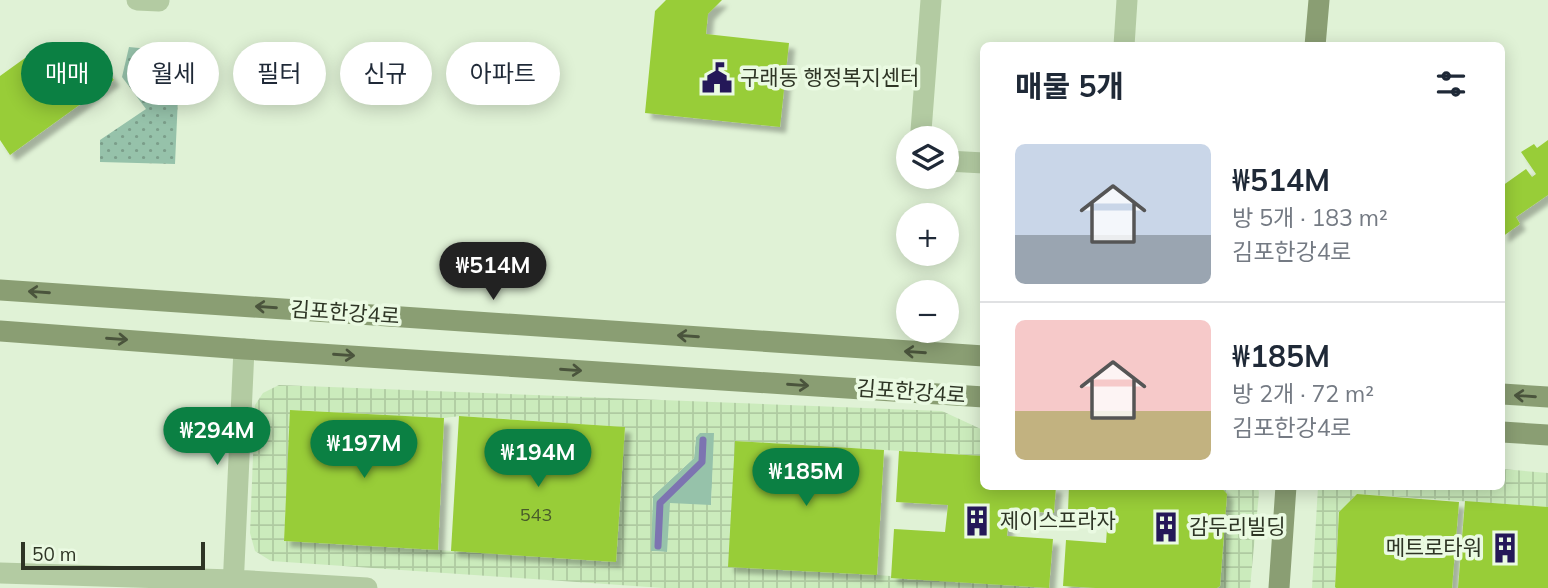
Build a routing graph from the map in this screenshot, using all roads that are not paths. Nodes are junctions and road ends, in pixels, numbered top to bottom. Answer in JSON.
{"nodes":[{"id":1,"x":136,"y":0,"type":"edge"},
{"id":2,"x":159,"y":0,"type":"edge"},
{"id":3,"x":930,"y":0,"type":"edge"},
{"id":4,"x":1127,"y":0,"type":"edge"},
{"id":5,"x":1319,"y":0,"type":"edge"},
{"id":6,"x":1124,"y":42,"type":"edge"},
{"id":7,"x":1315,"y":42,"type":"edge"},
{"id":8,"x":921,"y":126,"type":"edge"},
{"id":9,"x":959,"y":162,"type":"edge"},
{"id":10,"x":980,"y":163,"type":"edge"},
{"id":11,"x":0,"y":290,"type":"edge"},
{"id":12,"x":0,"y":331,"type":"edge"},
{"id":13,"x":244,"y":349,"type":"junction"},
{"id":14,"x":980,"y":356,"type":"edge"},
{"id":15,"x":1505,"y":394,"type":"edge"},
{"id":16,"x":980,"y":397,"type":"edge"},
{"id":17,"x":1548,"y":397,"type":"edge"},
{"id":18,"x":1505,"y":432,"type":"edge"},
{"id":19,"x":1548,"y":435,"type":"edge"},
{"id":20,"x":1286,"y":490,"type":"edge"},
{"id":21,"x":0,"y":573,"type":"edge"},
{"id":22,"x":233,"y":584,"type":"edge"},
{"id":23,"x":367,"y":588,"type":"edge"},
{"id":24,"x":1279,"y":588,"type":"edge"}],
"edges":[{"from":1,"to":2,"type":"street"},
{"from":3,"to":8,"type":"street"},
{"from":4,"to":6,"type":"street"},
{"from":5,"to":7,"type":"street"},
{"from":9,"to":10,"type":"street"},
{"from":14,"to":11,"type":"street","name":"김포한강4로","one_way":true},
{"from":12,"to":13,"type":"street","name":"김포한강4로","one_way":true},
{"from":13,"to":16,"type":"street","name":"김포한강4로","one_way":true},
{"from":13,"to":22,"type":"street"},
{"from":17,"to":15,"type":"street","one_way":true},
{"from":18,"to":19,"type":"street"},
{"from":20,"to":24,"type":"street"},
{"from":21,"to":22,"type":"street"},
{"from":22,"to":23,"type":"street"}]}
